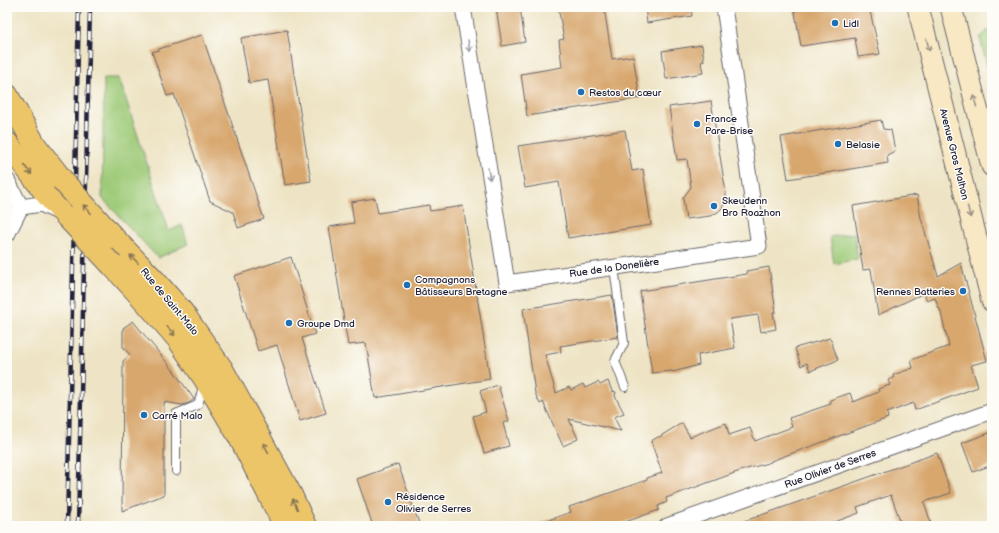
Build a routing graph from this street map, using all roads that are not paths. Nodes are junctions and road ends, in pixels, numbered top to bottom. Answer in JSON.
{"nodes":[{"id":1,"x":463,"y":7,"type":"edge"},
{"id":2,"x":724,"y":7,"type":"edge"},
{"id":3,"x":918,"y":7,"type":"edge"},
{"id":4,"x":951,"y":7,"type":"edge"},
{"id":5,"x":7,"y":95,"type":"edge"},
{"id":6,"x":7,"y":144,"type":"edge"},
{"id":7,"x":992,"y":166,"type":"edge"},
{"id":8,"x":7,"y":180,"type":"edge"},
{"id":9,"x":21,"y":207,"type":"junction"},
{"id":10,"x":67,"y":217,"type":"junction"},
{"id":11,"x":7,"y":234,"type":"edge"},
{"id":12,"x":614,"y":267,"type":"junction"},
{"id":13,"x":992,"y":301,"type":"edge"},
{"id":14,"x":214,"y":374,"type":"junction"},
{"id":15,"x":625,"y":387,"type":"dead end"},
{"id":16,"x":992,"y":411,"type":"edge"},
{"id":17,"x":247,"y":432,"type":"junction"},
{"id":18,"x":176,"y":471,"type":"dead end"},
{"id":19,"x":285,"y":526,"type":"edge"},
{"id":20,"x":305,"y":526,"type":"edge"},
{"id":21,"x":667,"y":526,"type":"edge"}],
"edges":[{"from":1,"to":12,"type":"street","name":"Rue de la Donelière","one_way":true},
{"from":2,"to":12,"type":"street","name":"Rue de la Donelière"},
{"from":3,"to":13,"type":"main road","name":"Avenue Gros Malhon","one_way":true},
{"from":7,"to":4,"type":"main road","one_way":true},
{"from":14,"to":5,"type":"main road","name":"Rue de Saint-Malo","one_way":true,"bridge":true},
{"from":6,"to":10,"type":"main road","name":"Rue de Saint-Malo","one_way":true},
{"from":8,"to":9,"type":"street"},
{"from":9,"to":10,"type":"street"},
{"from":9,"to":11,"type":"street"},
{"from":10,"to":14,"type":"main road","name":"Rue de Saint-Malo","one_way":true,"bridge":true},
{"from":12,"to":15,"type":"lane"},
{"from":14,"to":17,"type":"main road","name":"Rue de Saint-Malo"},
{"from":14,"to":18,"type":"lane"},
{"from":16,"to":21,"type":"street","name":"Rue Olivier de Serres"},
{"from":17,"to":19,"type":"main road","name":"Rue de Saint-Malo"},
{"from":20,"to":17,"type":"main road","name":"Rue de Saint-Malo","one_way":true}]}
